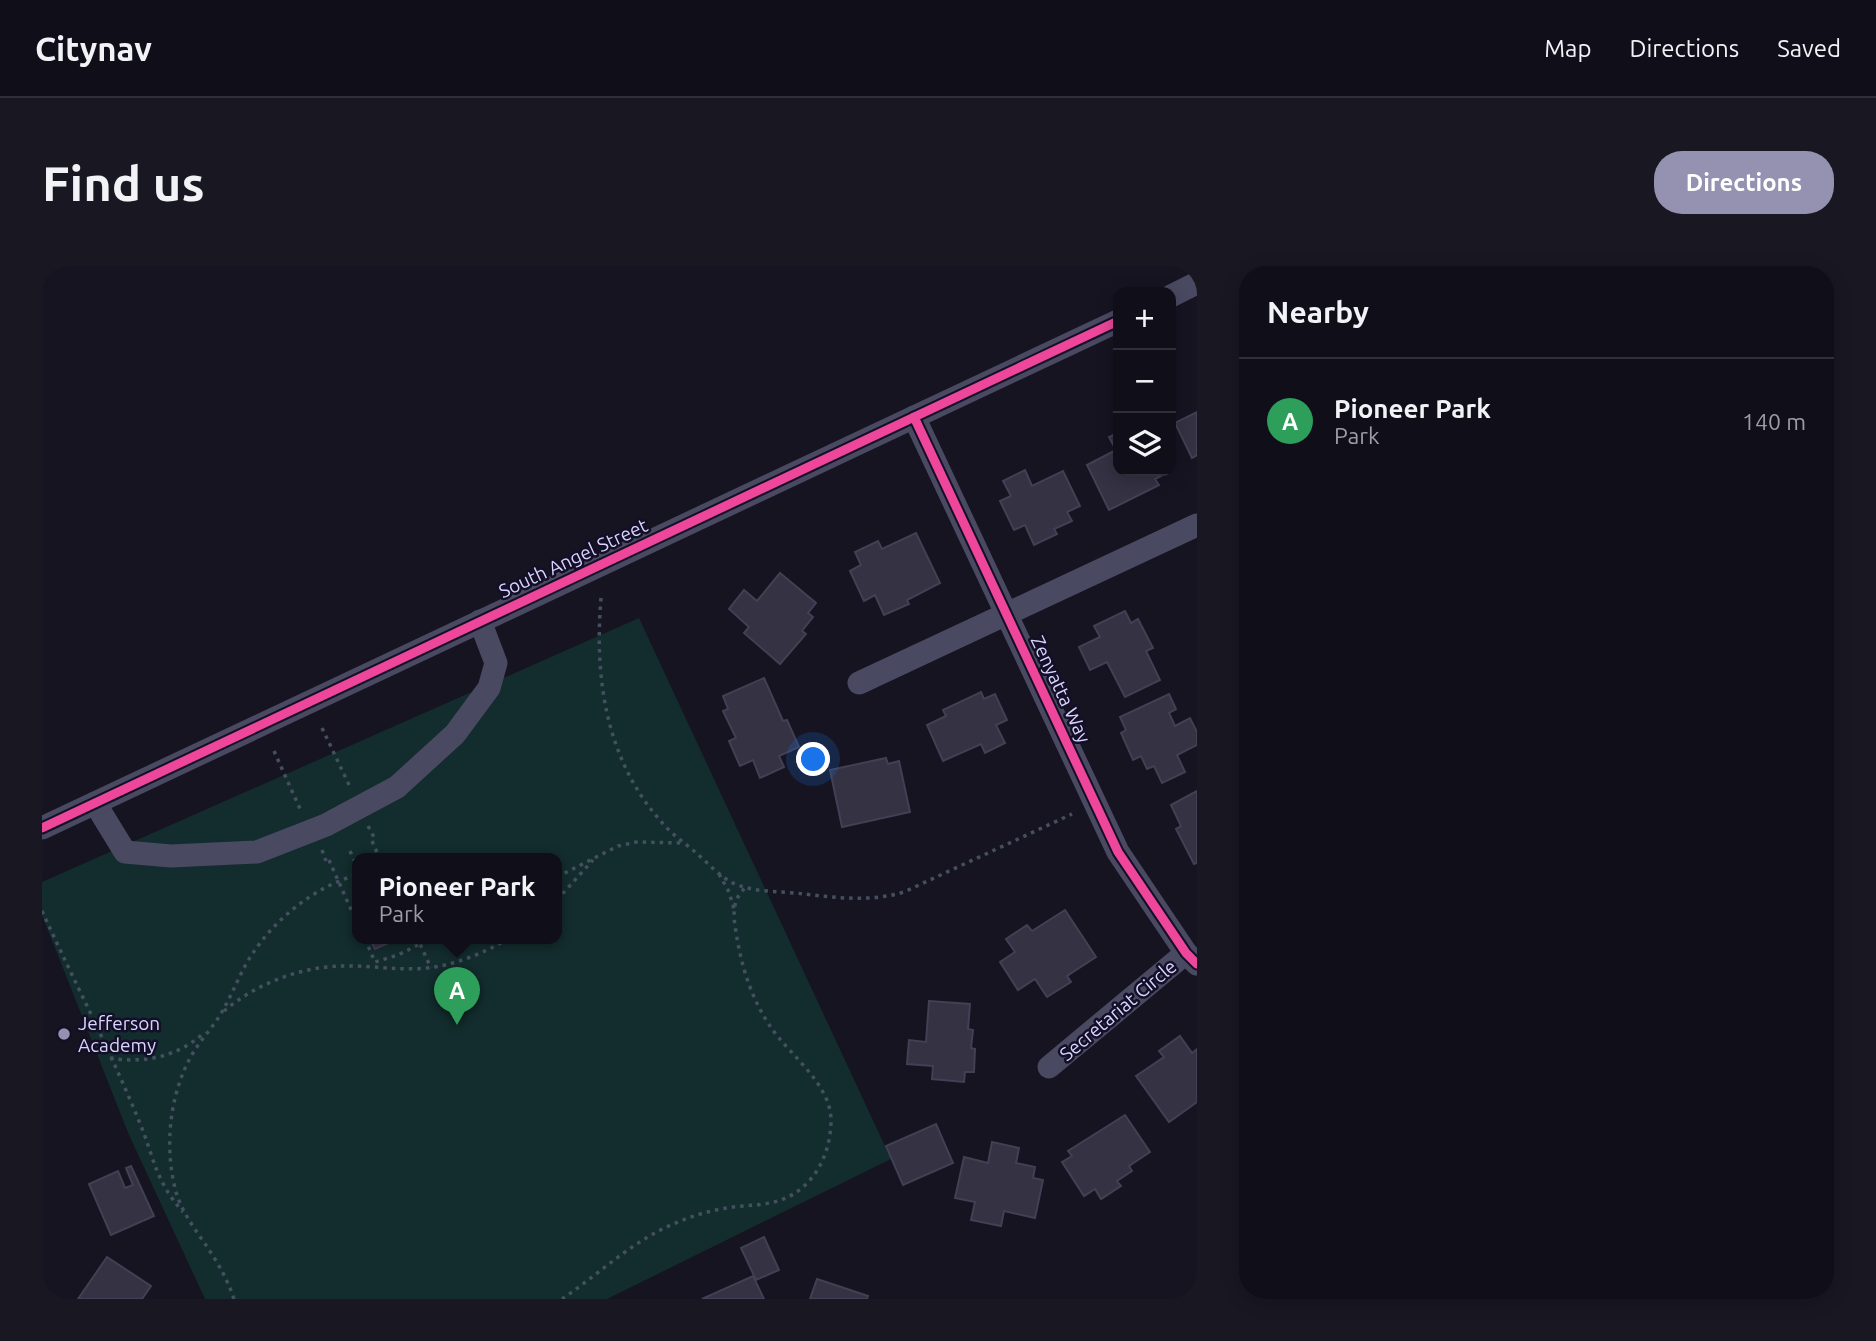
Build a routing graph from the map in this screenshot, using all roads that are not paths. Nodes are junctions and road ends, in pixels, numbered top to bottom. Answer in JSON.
{"nodes":[{"id":1,"x":1197,"y":283,"type":"edge"},
{"id":2,"x":1176,"y":294,"type":"edge"},
{"id":3,"x":1113,"y":323,"type":"edge"},
{"id":4,"x":914,"y":417,"type":"junction"},
{"id":5,"x":1197,"y":525,"type":"edge"},
{"id":6,"x":1006,"y":614,"type":"junction"},
{"id":7,"x":481,"y":621,"type":"junction"},
{"id":8,"x":859,"y":683,"type":"dead end"},
{"id":9,"x":95,"y":803,"type":"junction"},
{"id":10,"x":42,"y":828,"type":"edge"},
{"id":11,"x":1192,"y":958,"type":"edge"},
{"id":12,"x":1049,"y":1067,"type":"dead end"}],
"edges":[{"from":1,"to":2,"type":"street"},
{"from":3,"to":4,"type":"street","name":"South Angel Street"},
{"from":4,"to":6,"type":"street","name":"Zenyatta Way"},
{"from":4,"to":7,"type":"street","name":"South Angel Street"},
{"from":5,"to":6,"type":"street"},
{"from":6,"to":8,"type":"street"},
{"from":6,"to":11,"type":"street","name":"Zenyatta Way"},
{"from":7,"to":9,"type":"street","name":"South Angel Street"},
{"from":7,"to":9,"type":"street"},
{"from":9,"to":10,"type":"street","name":"South Angel Street"},
{"from":11,"to":12,"type":"street","name":"Secretariat Circle"}]}
